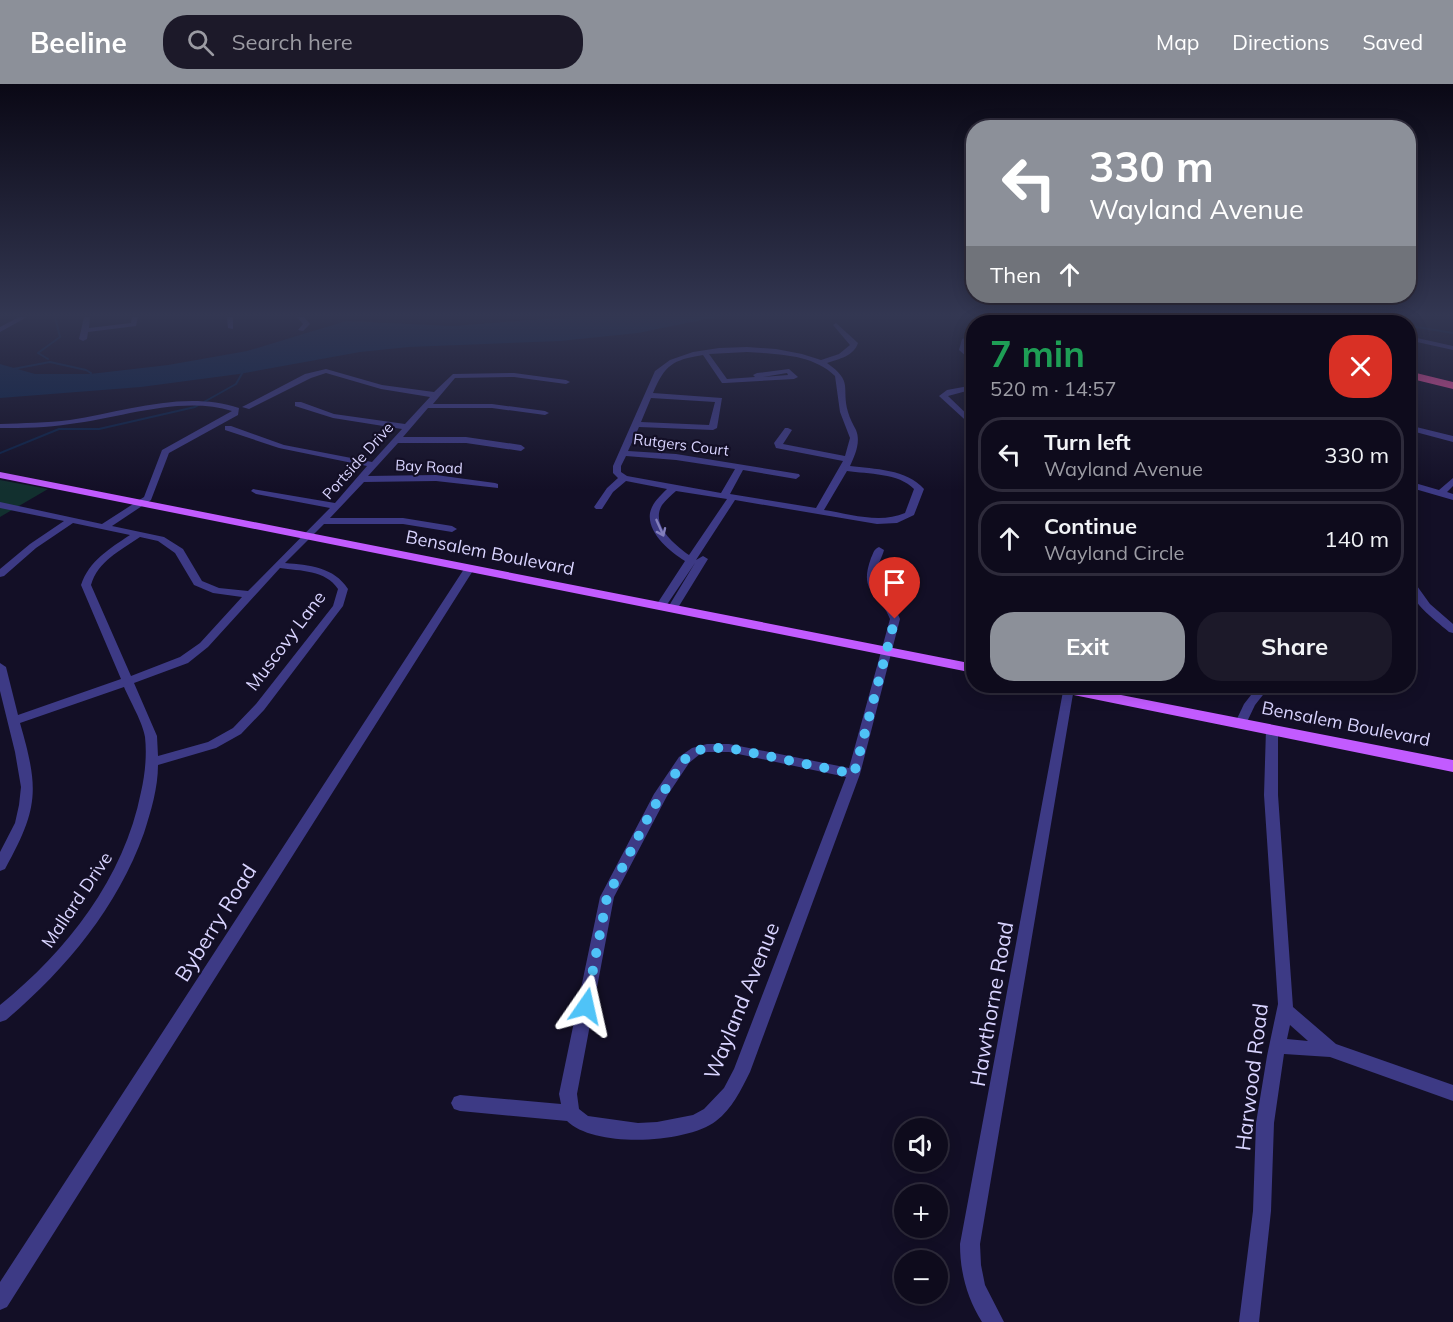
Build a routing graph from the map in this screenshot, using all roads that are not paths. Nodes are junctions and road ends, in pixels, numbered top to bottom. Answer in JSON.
{"nodes":[{"id":1,"x":312,"y":375,"type":"edge"},
{"id":2,"x":339,"y":375,"type":"edge"},
{"id":3,"x":657,"y":375,"type":"edge"},
{"id":4,"x":721,"y":375,"type":"edge"},
{"id":5,"x":837,"y":375,"type":"edge"},
{"id":6,"x":1416,"y":377,"type":"edge"},
{"id":7,"x":754,"y":378,"type":"dead end"},
{"id":8,"x":566,"y":382,"type":"dead end"},
{"id":9,"x":1453,"y":386,"type":"edge"},
{"id":10,"x":966,"y":389,"type":"edge"},
{"id":11,"x":436,"y":395,"type":"junction"},
{"id":12,"x":648,"y":395,"type":"junction"},
{"id":13,"x":298,"y":404,"type":"dead end"},
{"id":14,"x":425,"y":406,"type":"junction"},
{"id":15,"x":246,"y":407,"type":"dead end"},
{"id":16,"x":545,"y":413,"type":"dead end"},
{"id":17,"x":966,"y":418,"type":"edge"},
{"id":18,"x":636,"y":424,"type":"junction"},
{"id":19,"x":0,"y":426,"type":"edge"},
{"id":20,"x":407,"y":427,"type":"junction"},
{"id":21,"x":228,"y":428,"type":"dead end"},
{"id":22,"x":1416,"y":429,"type":"edge"},
{"id":23,"x":788,"y":430,"type":"dead end"},
{"id":24,"x":1453,"y":439,"type":"edge"},
{"id":25,"x":395,"y":440,"type":"junction"},
{"id":26,"x":521,"y":448,"type":"dead end"},
{"id":27,"x":622,"y":453,"type":"junction"},
{"id":28,"x":846,"y":464,"type":"junction"},
{"id":29,"x":374,"y":465,"type":"junction"},
{"id":30,"x":739,"y":469,"type":"junction"},
{"id":31,"x":0,"y":475,"type":"edge"},
{"id":32,"x":796,"y":476,"type":"dead end"},
{"id":33,"x":624,"y":478,"type":"junction"},
{"id":34,"x":361,"y":479,"type":"junction"},
{"id":35,"x":1453,"y":481,"type":"edge"},
{"id":36,"x":495,"y":486,"type":"dead end"},
{"id":37,"x":1416,"y":486,"type":"edge"},
{"id":38,"x":673,"y":488,"type":"junction"},
{"id":39,"x":256,"y":491,"type":"dead end"},
{"id":40,"x":1441,"y":493,"type":"junction"},
{"id":41,"x":1453,"y":497,"type":"edge"},
{"id":42,"x":732,"y":498,"type":"junction"},
{"id":43,"x":141,"y":503,"type":"junction"},
{"id":44,"x":0,"y":505,"type":"edge"},
{"id":45,"x":337,"y":506,"type":"junction"},
{"id":46,"x":599,"y":507,"type":"dead end"},
{"id":47,"x":818,"y":512,"type":"junction"},
{"id":48,"x":72,"y":520,"type":"junction"},
{"id":49,"x":323,"y":521,"type":"junction"},
{"id":50,"x":104,"y":527,"type":"junction"},
{"id":51,"x":452,"y":529,"type":"dead end"},
{"id":52,"x":138,"y":534,"type":"junction"},
{"id":53,"x":307,"y":536,"type":"junction"},
{"id":54,"x":879,"y":550,"type":"dead end"},
{"id":55,"x":692,"y":561,"type":"junction"},
{"id":56,"x":277,"y":565,"type":"junction"},
{"id":57,"x":469,"y":569,"type":"junction"},
{"id":58,"x":0,"y":574,"type":"edge"},
{"id":59,"x":1416,"y":592,"type":"edge"},
{"id":60,"x":250,"y":594,"type":"junction"},
{"id":61,"x":666,"y":608,"type":"junction"},
{"id":62,"x":1453,"y":630,"type":"edge"},
{"id":63,"x":887,"y":652,"type":"junction"},
{"id":64,"x":0,"y":667,"type":"edge"},
{"id":65,"x":966,"y":667,"type":"edge"},
{"id":66,"x":129,"y":681,"type":"junction"},
{"id":67,"x":1060,"y":693,"type":"edge"},
{"id":68,"x":1091,"y":693,"type":"edge"},
{"id":69,"x":1259,"y":693,"type":"edge"},
{"id":70,"x":14,"y":721,"type":"junction"},
{"id":71,"x":1241,"y":723,"type":"junction"},
{"id":72,"x":1272,"y":729,"type":"junction"},
{"id":73,"x":153,"y":762,"type":"junction"},
{"id":74,"x":1452,"y":763,"type":"edge"},
{"id":75,"x":854,"y":774,"type":"junction"},
{"id":76,"x":0,"y":866,"type":"edge"},
{"id":77,"x":1286,"y":1011,"type":"junction"},
{"id":78,"x":0,"y":1015,"type":"edge"},
{"id":79,"x":1278,"y":1046,"type":"junction"},
{"id":80,"x":1330,"y":1050,"type":"junction"},
{"id":81,"x":1453,"y":1093,"type":"edge"},
{"id":82,"x":460,"y":1103,"type":"dead end"},
{"id":83,"x":571,"y":1113,"type":"junction"},
{"id":84,"x":0,"y":1300,"type":"edge"},
{"id":85,"x":994,"y":1322,"type":"edge"},
{"id":86,"x":1249,"y":1322,"type":"edge"}],
"edges":[{"from":1,"to":15,"type":"street"},
{"from":2,"to":11,"type":"street"},
{"from":3,"to":12,"type":"street"},
{"from":4,"to":7,"type":"street"},
{"from":5,"to":28,"type":"street"},
{"from":6,"to":9,"type":"highway"},
{"from":8,"to":11,"type":"street","name":"Portside Drive"},
{"from":10,"to":17,"type":"street"},
{"from":11,"to":14,"type":"street","name":"Portside Drive"},
{"from":12,"to":18,"type":"street"},
{"from":12,"to":18,"type":"street"},
{"from":13,"to":20,"type":"street"},
{"from":14,"to":16,"type":"street"},
{"from":14,"to":20,"type":"street","name":"Portside Drive"},
{"from":18,"to":27,"type":"street"},
{"from":19,"to":43,"type":"street"},
{"from":20,"to":25,"type":"street","name":"Portside Drive"},
{"from":21,"to":29,"type":"street"},
{"from":22,"to":24,"type":"street"},
{"from":23,"to":28,"type":"street"},
{"from":25,"to":26,"type":"street"},
{"from":25,"to":29,"type":"street","name":"Portside Drive"},
{"from":27,"to":30,"type":"street","name":"Rutgers Court"},
{"from":27,"to":33,"type":"street"},
{"from":28,"to":47,"type":"street"},
{"from":28,"to":47,"type":"street"},
{"from":29,"to":34,"type":"street","name":"Portside Drive"},
{"from":30,"to":32,"type":"street"},
{"from":30,"to":42,"type":"street","name":"Rutgers Court"},
{"from":31,"to":43,"type":"main road","name":"Bensalem Boulevard"},
{"from":33,"to":38,"type":"street"},
{"from":33,"to":46,"type":"street"},
{"from":34,"to":36,"type":"street","name":"Bay Road"},
{"from":34,"to":45,"type":"street","name":"Portside Drive"},
{"from":35,"to":40,"type":"street"},
{"from":37,"to":40,"type":"street"},
{"from":38,"to":42,"type":"street"},
{"from":38,"to":55,"type":"street","one_way":true},
{"from":39,"to":45,"type":"street"},
{"from":40,"to":41,"type":"street"},
{"from":42,"to":47,"type":"street"},
{"from":42,"to":55,"type":"street"},
{"from":42,"to":61,"type":"street"},
{"from":43,"to":50,"type":"street"},
{"from":43,"to":53,"type":"main road","name":"Bensalem Boulevard"},
{"from":44,"to":48,"type":"street"},
{"from":45,"to":49,"type":"street","name":"Portside Drive"},
{"from":48,"to":50,"type":"street"},
{"from":48,"to":58,"type":"street"},
{"from":49,"to":51,"type":"street"},
{"from":49,"to":53,"type":"street","name":"Portside Drive"},
{"from":50,"to":52,"type":"street"},
{"from":52,"to":60,"type":"street"},
{"from":52,"to":66,"type":"street","name":"Mallard Drive"},
{"from":53,"to":56,"type":"street"},
{"from":53,"to":57,"type":"main road","name":"Bensalem Boulevard"},
{"from":54,"to":63,"type":"street","name":"Wayland Avenue"},
{"from":55,"to":61,"type":"street"},
{"from":56,"to":60,"type":"street"},
{"from":56,"to":73,"type":"street","name":"Muscovy Lane"},
{"from":57,"to":61,"type":"main road","name":"Bensalem Boulevard"},
{"from":57,"to":84,"type":"street","name":"Byberry Road"},
{"from":59,"to":62,"type":"street"},
{"from":60,"to":66,"type":"street"},
{"from":61,"to":63,"type":"main road","name":"Bensalem Boulevard"},
{"from":63,"to":65,"type":"main road","name":"Bensalem Boulevard"},
{"from":63,"to":75,"type":"street","name":"Wayland Avenue"},
{"from":64,"to":70,"type":"street"},
{"from":66,"to":70,"type":"street"},
{"from":66,"to":73,"type":"street","name":"Mallard Drive"},
{"from":67,"to":85,"type":"street","name":"Hawthorne Road"},
{"from":68,"to":71,"type":"main road","name":"Bensalem Boulevard"},
{"from":69,"to":71,"type":"street"},
{"from":70,"to":76,"type":"street"},
{"from":71,"to":72,"type":"main road","name":"Bensalem Boulevard"},
{"from":72,"to":74,"type":"main road","name":"Bensalem Boulevard"},
{"from":72,"to":77,"type":"street","name":"Harwood Road"},
{"from":73,"to":78,"type":"street","name":"Mallard Drive"},
{"from":75,"to":83,"type":"street","name":"Wayland Avenue"},
{"from":75,"to":83,"type":"street"},
{"from":77,"to":79,"type":"street","name":"Harwood Road"},
{"from":77,"to":80,"type":"street"},
{"from":79,"to":80,"type":"street"},
{"from":79,"to":86,"type":"street","name":"Harwood Road"},
{"from":80,"to":81,"type":"street"},
{"from":82,"to":83,"type":"street","name":"Wayland Avenue"}]}
